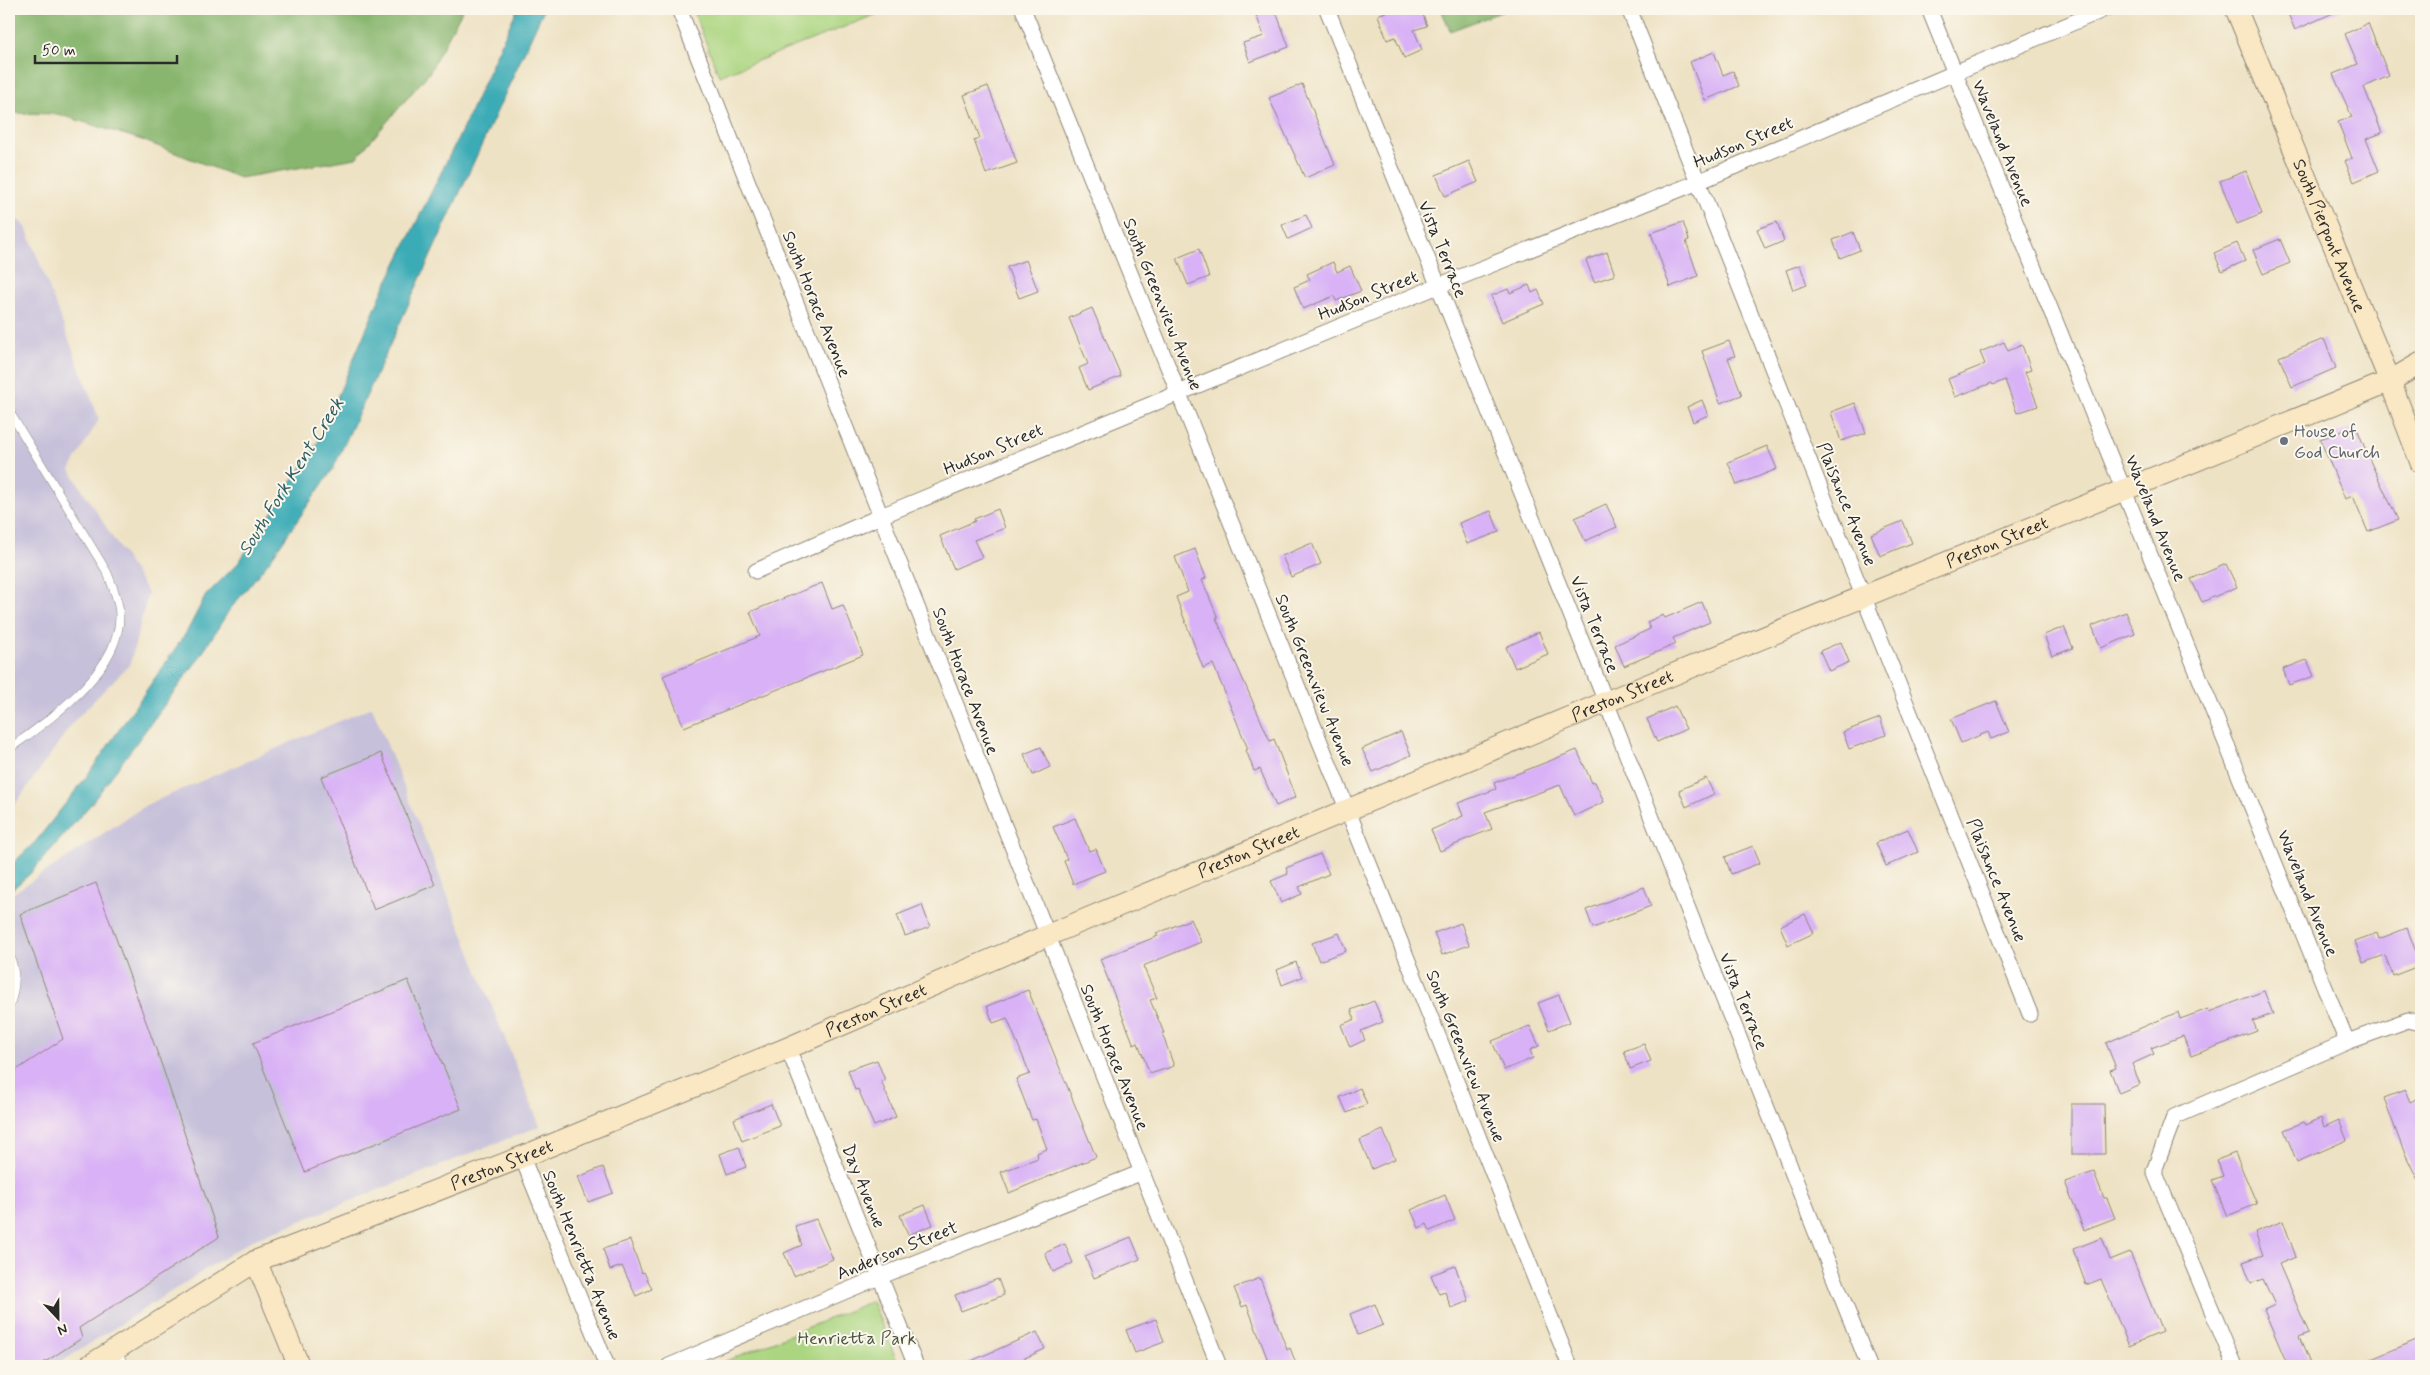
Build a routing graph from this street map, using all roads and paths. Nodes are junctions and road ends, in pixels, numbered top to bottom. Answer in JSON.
{"nodes":[{"id":1,"x":679,"y":9,"type":"edge"},
{"id":2,"x":1023,"y":9,"type":"edge"},
{"id":3,"x":1327,"y":9,"type":"edge"},
{"id":4,"x":1628,"y":9,"type":"edge"},
{"id":5,"x":1929,"y":9,"type":"edge"},
{"id":6,"x":2105,"y":9,"type":"edge"},
{"id":7,"x":2236,"y":9,"type":"edge"},
{"id":8,"x":1954,"y":73,"type":"junction"},
{"id":9,"x":1698,"y":182,"type":"junction"},
{"id":10,"x":1438,"y":286,"type":"junction"},
{"id":11,"x":2421,"y":363,"type":"edge"},
{"id":12,"x":2390,"y":381,"type":"junction"},
{"id":13,"x":1179,"y":393,"type":"junction"},
{"id":14,"x":9,"y":411,"type":"edge"},
{"id":15,"x":2421,"y":463,"type":"edge"},
{"id":16,"x":2125,"y":490,"type":"junction"},
{"id":17,"x":881,"y":516,"type":"junction"},
{"id":18,"x":756,"y":572,"type":"dead end"},
{"id":19,"x":1864,"y":595,"type":"junction"},
{"id":20,"x":1606,"y":702,"type":"junction"},
{"id":21,"x":9,"y":749,"type":"edge"},
{"id":22,"x":1348,"y":811,"type":"junction"},
{"id":23,"x":1046,"y":936,"type":"junction"},
{"id":24,"x":9,"y":954,"type":"edge"},
{"id":25,"x":9,"y":1007,"type":"edge"},
{"id":26,"x":2030,"y":1014,"type":"dead end"},
{"id":27,"x":2421,"y":1023,"type":"edge"},
{"id":28,"x":2347,"y":1042,"type":"junction"},
{"id":29,"x":788,"y":1048,"type":"junction"},
{"id":30,"x":522,"y":1157,"type":"junction"},
{"id":31,"x":1140,"y":1173,"type":"junction"},
{"id":32,"x":256,"y":1261,"type":"junction"},
{"id":33,"x":879,"y":1277,"type":"junction"},
{"id":34,"x":120,"y":1358,"type":"edge"},
{"id":35,"x":89,"y":1366,"type":"edge"},
{"id":36,"x":299,"y":1366,"type":"edge"},
{"id":37,"x":607,"y":1366,"type":"edge"},
{"id":38,"x":669,"y":1366,"type":"edge"},
{"id":39,"x":916,"y":1366,"type":"edge"},
{"id":40,"x":1219,"y":1366,"type":"edge"},
{"id":41,"x":1570,"y":1366,"type":"edge"},
{"id":42,"x":1869,"y":1366,"type":"edge"},
{"id":43,"x":2235,"y":1366,"type":"edge"}],
"edges":[{"from":1,"to":17,"type":"street","name":"South Horace Avenue"},
{"from":2,"to":13,"type":"street","name":"South Greenview Avenue"},
{"from":3,"to":10,"type":"street","name":"Vista Terrace"},
{"from":4,"to":9,"type":"street","name":"Plaisance Avenue"},
{"from":5,"to":8,"type":"street","name":"Waveland Avenue"},
{"from":6,"to":8,"type":"street","name":"Hudson Street"},
{"from":7,"to":12,"type":"street","name":"South Pierpont Avenue"},
{"from":8,"to":9,"type":"street","name":"Hudson Street"},
{"from":8,"to":16,"type":"street","name":"Waveland Avenue"},
{"from":9,"to":10,"type":"street","name":"Hudson Street"},
{"from":9,"to":19,"type":"street","name":"Plaisance Avenue"},
{"from":10,"to":13,"type":"street","name":"Hudson Street"},
{"from":10,"to":20,"type":"street","name":"Vista Terrace"},
{"from":11,"to":12,"type":"street","name":"Preston Street"},
{"from":12,"to":15,"type":"street","name":"South Pierpont Avenue"},
{"from":12,"to":16,"type":"street","name":"Preston Street"},
{"from":13,"to":17,"type":"street","name":"Hudson Street"},
{"from":13,"to":22,"type":"street","name":"South Greenview Avenue"},
{"from":14,"to":21,"type":"lane"},
{"from":16,"to":19,"type":"street","name":"Preston Street"},
{"from":16,"to":28,"type":"street","name":"Waveland Avenue"},
{"from":17,"to":18,"type":"street","name":"Hudson Street"},
{"from":17,"to":23,"type":"street","name":"South Horace Avenue"},
{"from":19,"to":20,"type":"street","name":"Preston Street"},
{"from":19,"to":26,"type":"street","name":"Plaisance Avenue"},
{"from":20,"to":22,"type":"street","name":"Preston Street"},
{"from":20,"to":42,"type":"street","name":"Vista Terrace"},
{"from":22,"to":23,"type":"street","name":"Preston Street"},
{"from":22,"to":41,"type":"street","name":"South Greenview Avenue"},
{"from":23,"to":29,"type":"street","name":"Preston Street"},
{"from":23,"to":31,"type":"street","name":"South Horace Avenue"},
{"from":24,"to":25,"type":"lane"},
{"from":27,"to":28,"type":"street"},
{"from":28,"to":43,"type":"street"},
{"from":29,"to":30,"type":"street","name":"Preston Street"},
{"from":29,"to":33,"type":"street","name":"Day Avenue"},
{"from":30,"to":32,"type":"street","name":"Preston Street"},
{"from":30,"to":37,"type":"street","name":"South Henrietta Avenue"},
{"from":31,"to":33,"type":"street","name":"Anderson Street"},
{"from":31,"to":40,"type":"street","name":"South Horace Avenue"},
{"from":32,"to":34,"type":"street","name":"Preston Street"},
{"from":32,"to":36,"type":"street"},
{"from":33,"to":38,"type":"street","name":"Anderson Street"},
{"from":33,"to":39,"type":"street","name":"Day Avenue"},
{"from":34,"to":35,"type":"street","name":"Preston Street"}]}
